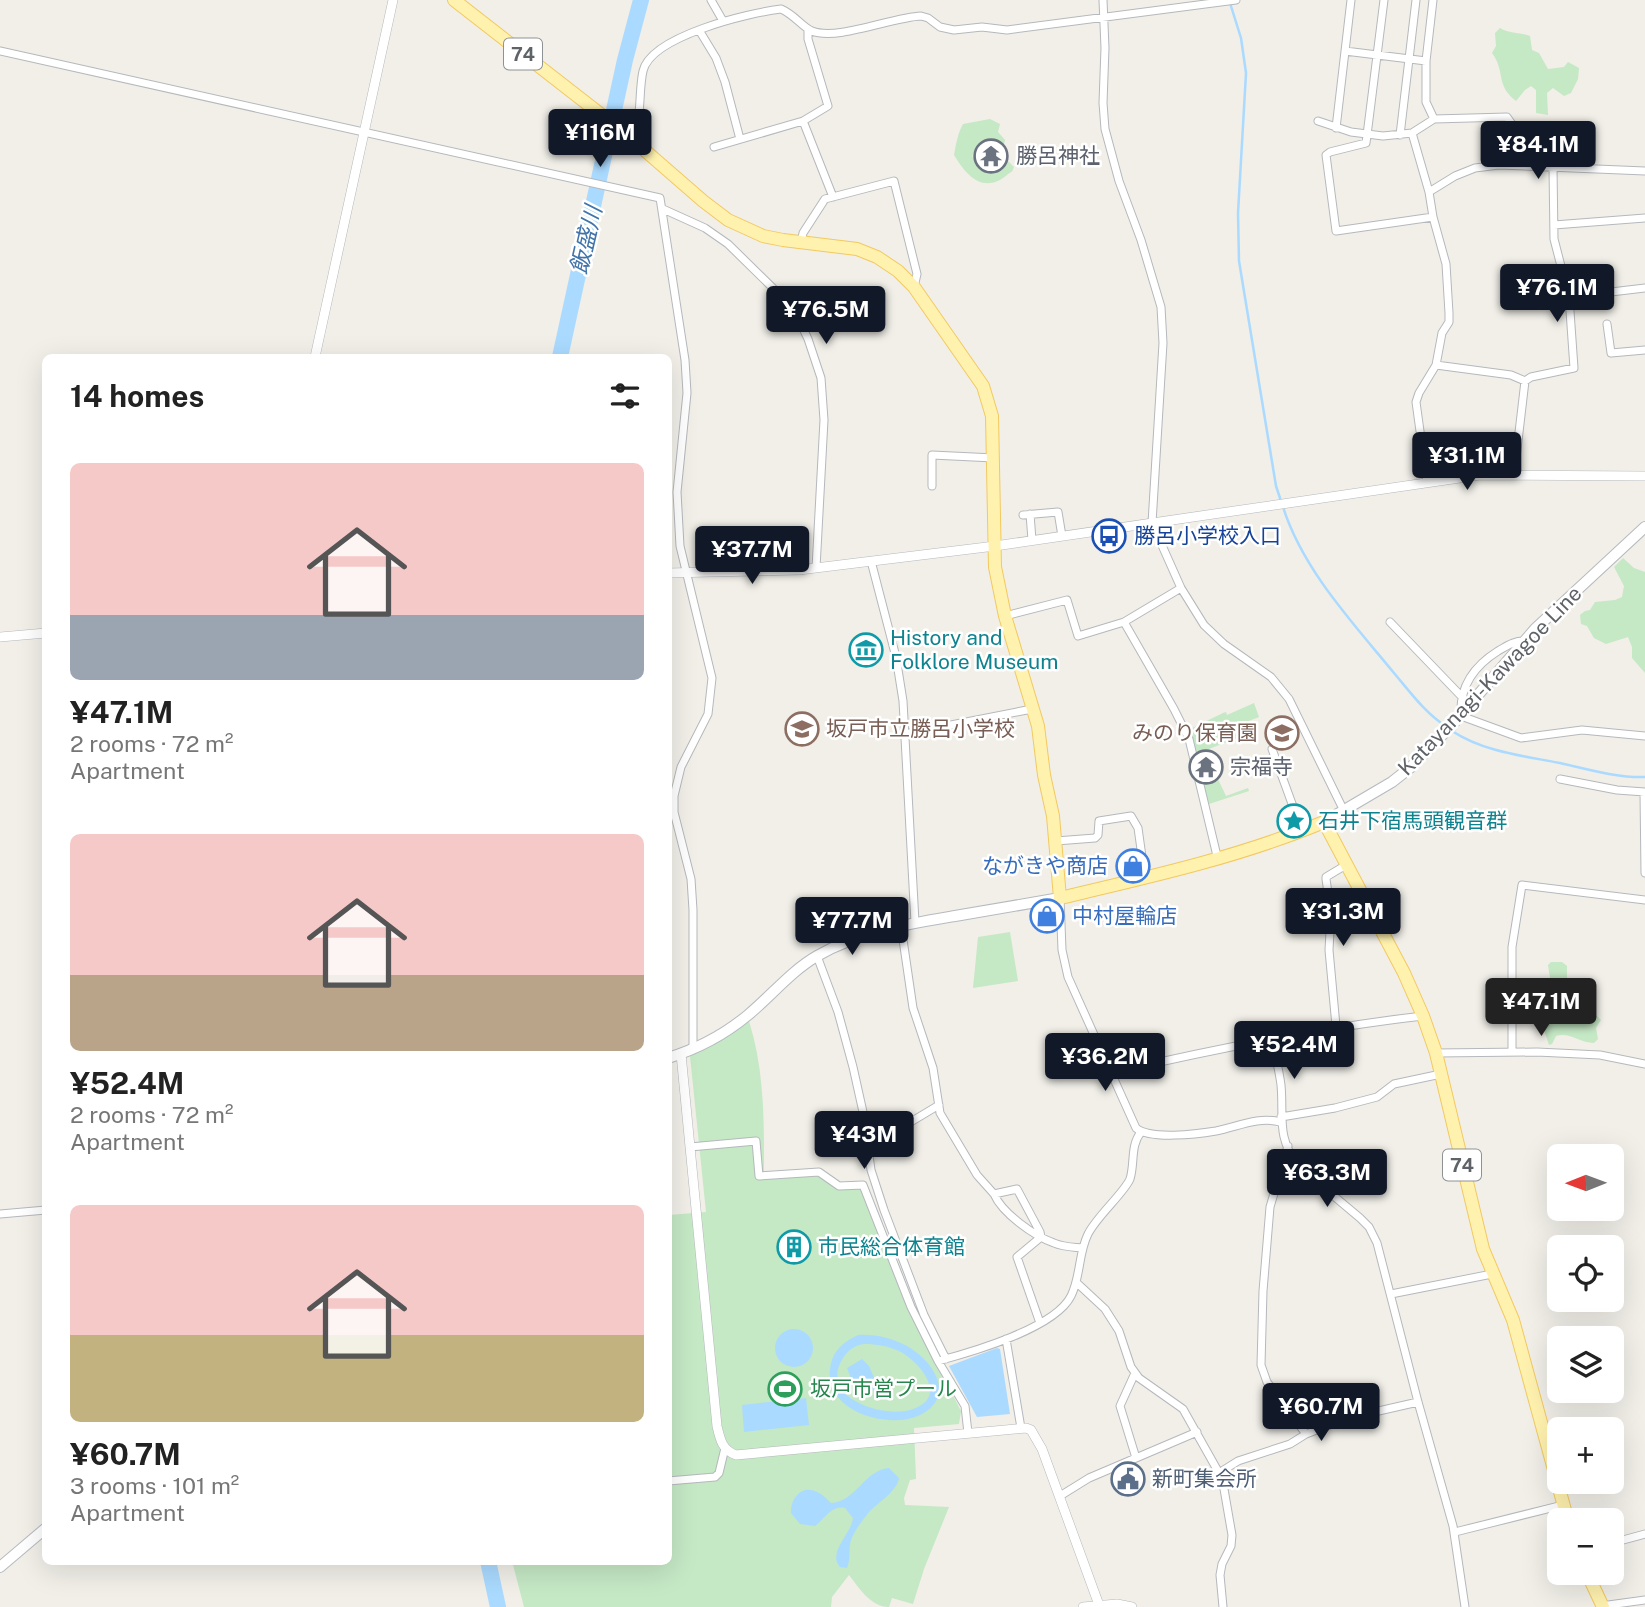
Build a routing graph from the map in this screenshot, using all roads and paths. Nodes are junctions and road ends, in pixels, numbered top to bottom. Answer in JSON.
{"nodes":[{"id":1,"x":393,"y":0,"type":"edge"},
{"id":2,"x":454,"y":0,"type":"edge"},
{"id":3,"x":712,"y":0,"type":"edge"},
{"id":4,"x":1103,"y":0,"type":"edge"},
{"id":5,"x":1236,"y":0,"type":"edge"},
{"id":6,"x":1351,"y":0,"type":"edge"},
{"id":7,"x":1384,"y":0,"type":"edge"},
{"id":8,"x":1416,"y":0,"type":"edge"},
{"id":9,"x":1433,"y":0,"type":"edge"},
{"id":10,"x":1105,"y":17,"type":"junction"},
{"id":11,"x":723,"y":21,"type":"junction"},
{"id":12,"x":699,"y":30,"type":"junction"},
{"id":13,"x":808,"y":30,"type":"junction"},
{"id":14,"x":0,"y":51,"type":"edge"},
{"id":15,"x":1345,"y":51,"type":"junction"},
{"id":16,"x":1378,"y":55,"type":"junction"},
{"id":17,"x":1408,"y":59,"type":"junction"},
{"id":18,"x":1426,"y":61,"type":"junction"},
{"id":19,"x":1434,"y":119,"type":"junction"},
{"id":20,"x":803,"y":121,"type":"junction"},
{"id":21,"x":1318,"y":121,"type":"dead end"},
{"id":22,"x":1336,"y":128,"type":"junction"},
{"id":23,"x":365,"y":132,"type":"junction"},
{"id":24,"x":1412,"y":133,"type":"junction"},
{"id":25,"x":1368,"y":135,"type":"junction"},
{"id":26,"x":1400,"y":135,"type":"junction"},
{"id":27,"x":629,"y":137,"type":"junction"},
{"id":28,"x":740,"y":139,"type":"junction"},
{"id":29,"x":714,"y":147,"type":"dead end"},
{"id":30,"x":1549,"y":168,"type":"junction"},
{"id":31,"x":1645,"y":171,"type":"edge"},
{"id":32,"x":1429,"y":192,"type":"junction"},
{"id":33,"x":832,"y":197,"type":"junction"},
{"id":34,"x":663,"y":209,"type":"junction"},
{"id":35,"x":1433,"y":217,"type":"junction"},
{"id":36,"x":1645,"y":218,"type":"edge"},
{"id":37,"x":1554,"y":225,"type":"junction"},
{"id":38,"x":801,"y":243,"type":"junction"},
{"id":39,"x":914,"y":287,"type":"junction"},
{"id":40,"x":1645,"y":288,"type":"edge"},
{"id":41,"x":1570,"y":297,"type":"junction"},
{"id":42,"x":1607,"y":324,"type":"dead end"},
{"id":43,"x":1645,"y":350,"type":"edge"},
{"id":44,"x":316,"y":354,"type":"edge"},
{"id":45,"x":1436,"y":365,"type":"junction"},
{"id":46,"x":1525,"y":381,"type":"junction"},
{"id":47,"x":995,"y":458,"type":"junction"},
{"id":48,"x":1514,"y":475,"type":"junction"},
{"id":49,"x":1645,"y":476,"type":"edge"},
{"id":50,"x":1427,"y":482,"type":"junction"},
{"id":51,"x":932,"y":486,"type":"dead end"},
{"id":52,"x":1152,"y":523,"type":"junction"},
{"id":53,"x":1645,"y":527,"type":"edge"},
{"id":54,"x":1062,"y":536,"type":"junction"},
{"id":55,"x":1032,"y":540,"type":"junction"},
{"id":56,"x":995,"y":546,"type":"junction"},
{"id":57,"x":872,"y":561,"type":"junction"},
{"id":58,"x":816,"y":568,"type":"junction"},
{"id":59,"x":686,"y":572,"type":"junction"},
{"id":60,"x":672,"y":573,"type":"edge"},
{"id":61,"x":1181,"y":589,"type":"junction"},
{"id":62,"x":1005,"y":616,"type":"junction"},
{"id":63,"x":1124,"y":622,"type":"junction"},
{"id":64,"x":1390,"y":622,"type":"dead end"},
{"id":65,"x":42,"y":633,"type":"edge"},
{"id":66,"x":0,"y":637,"type":"edge"},
{"id":67,"x":1524,"y":641,"type":"junction"},
{"id":68,"x":1463,"y":698,"type":"junction"},
{"id":69,"x":1032,"y":709,"type":"junction"},
{"id":70,"x":1461,"y":716,"type":"junction"},
{"id":71,"x":905,"y":733,"type":"junction"},
{"id":72,"x":1645,"y":736,"type":"edge"},
{"id":73,"x":1272,"y":749,"type":"dead end"},
{"id":74,"x":1560,"y":779,"type":"dead end"},
{"id":75,"x":1644,"y":792,"type":"edge"},
{"id":76,"x":1343,"y":811,"type":"junction"},
{"id":77,"x":1324,"y":822,"type":"junction"},
{"id":78,"x":1302,"y":831,"type":"junction"},
{"id":79,"x":1056,"y":841,"type":"junction"},
{"id":80,"x":1218,"y":860,"type":"junction"},
{"id":81,"x":1346,"y":865,"type":"junction"},
{"id":82,"x":1645,"y":873,"type":"edge"},
{"id":83,"x":1145,"y":878,"type":"junction"},
{"id":84,"x":1060,"y":898,"type":"junction"},
{"id":85,"x":1645,"y":900,"type":"edge"},
{"id":86,"x":915,"y":922,"type":"junction"},
{"id":87,"x":901,"y":926,"type":"junction"},
{"id":88,"x":817,"y":956,"type":"junction"},
{"id":89,"x":1423,"y":1016,"type":"junction"},
{"id":90,"x":1336,"y":1027,"type":"junction"},
{"id":91,"x":1272,"y":1040,"type":"junction"},
{"id":92,"x":693,"y":1049,"type":"junction"},
{"id":93,"x":1512,"y":1052,"type":"junction"},
{"id":94,"x":1436,"y":1053,"type":"junction"},
{"id":95,"x":681,"y":1054,"type":"junction"},
{"id":96,"x":672,"y":1057,"type":"edge"},
{"id":97,"x":1645,"y":1063,"type":"edge"},
{"id":98,"x":1111,"y":1073,"type":"junction"},
{"id":99,"x":1441,"y":1074,"type":"junction"},
{"id":100,"x":939,"y":1105,"type":"junction"},
{"id":101,"x":1280,"y":1119,"type":"junction"},
{"id":102,"x":1141,"y":1132,"type":"junction"},
{"id":103,"x":867,"y":1143,"type":"junction"},
{"id":104,"x":1288,"y":1146,"type":"junction"},
{"id":105,"x":690,"y":1147,"type":"junction"},
{"id":106,"x":994,"y":1194,"type":"junction"},
{"id":107,"x":42,"y":1210,"type":"edge"},
{"id":108,"x":0,"y":1214,"type":"edge"},
{"id":109,"x":1041,"y":1237,"type":"junction"},
{"id":110,"x":1082,"y":1248,"type":"junction"},
{"id":111,"x":1492,"y":1274,"type":"junction"},
{"id":112,"x":1077,"y":1283,"type":"junction"},
{"id":113,"x":1391,"y":1294,"type":"junction"},
{"id":114,"x":1040,"y":1323,"type":"junction"},
{"id":115,"x":1006,"y":1339,"type":"junction"},
{"id":116,"x":942,"y":1360,"type":"junction"},
{"id":117,"x":1135,"y":1373,"type":"junction"},
{"id":118,"x":1418,"y":1402,"type":"junction"},
{"id":119,"x":1021,"y":1428,"type":"junction"},
{"id":120,"x":1197,"y":1432,"type":"junction"},
{"id":121,"x":968,"y":1433,"type":"junction"},
{"id":122,"x":1306,"y":1434,"type":"junction"},
{"id":123,"x":725,"y":1448,"type":"junction"},
{"id":124,"x":1136,"y":1458,"type":"junction"},
{"id":125,"x":1219,"y":1473,"type":"junction"},
{"id":126,"x":672,"y":1481,"type":"edge"},
{"id":127,"x":1060,"y":1496,"type":"junction"},
{"id":128,"x":1563,"y":1506,"type":"joint"},
{"id":129,"x":42,"y":1531,"type":"edge"},
{"id":130,"x":1455,"y":1532,"type":"junction"},
{"id":131,"x":1645,"y":1534,"type":"edge"},
{"id":132,"x":1624,"y":1540,"type":"edge"},
{"id":133,"x":0,"y":1567,"type":"edge"},
{"id":134,"x":1592,"y":1585,"type":"edge"},
{"id":135,"x":1645,"y":1600,"type":"edge"},
{"id":136,"x":1099,"y":1605,"type":"junction"},
{"id":137,"x":1601,"y":1606,"type":"edge"},
{"id":138,"x":1083,"y":1607,"type":"edge"},
{"id":139,"x":1132,"y":1607,"type":"edge"},
{"id":140,"x":1223,"y":1607,"type":"edge"},
{"id":141,"x":1465,"y":1607,"type":"edge"}],
"edges":[{"from":1,"to":23,"type":"street"},
{"from":2,"to":27,"type":"main road","number":"74"},
{"from":3,"to":11,"type":"street"},
{"from":4,"to":10,"type":"street"},
{"from":5,"to":10,"type":"street"},
{"from":6,"to":15,"type":"street"},
{"from":7,"to":16,"type":"street"},
{"from":8,"to":17,"type":"street"},
{"from":9,"to":18,"type":"street"},
{"from":10,"to":13,"type":"street"},
{"from":10,"to":52,"type":"street"},
{"from":11,"to":12,"type":"street"},
{"from":11,"to":13,"type":"street"},
{"from":12,"to":27,"type":"street"},
{"from":12,"to":28,"type":"street"},
{"from":13,"to":20,"type":"street"},
{"from":14,"to":23,"type":"street"},
{"from":15,"to":16,"type":"street"},
{"from":15,"to":22,"type":"street"},
{"from":16,"to":17,"type":"street"},
{"from":16,"to":25,"type":"street"},
{"from":17,"to":18,"type":"street"},
{"from":17,"to":26,"type":"street"},
{"from":18,"to":19,"type":"street"},
{"from":19,"to":24,"type":"street"},
{"from":19,"to":30,"type":"street"},
{"from":20,"to":28,"type":"street"},
{"from":20,"to":33,"type":"street"},
{"from":21,"to":22,"type":"street"},
{"from":22,"to":25,"type":"street"},
{"from":23,"to":34,"type":"street"},
{"from":23,"to":44,"type":"street"},
{"from":24,"to":26,"type":"street"},
{"from":24,"to":32,"type":"street"},
{"from":25,"to":26,"type":"street"},
{"from":25,"to":35,"type":"street"},
{"from":27,"to":38,"type":"main road","number":"74"},
{"from":28,"to":29,"type":"street"},
{"from":30,"to":31,"type":"street"},
{"from":30,"to":32,"type":"street"},
{"from":30,"to":37,"type":"street"},
{"from":32,"to":35,"type":"street"},
{"from":33,"to":38,"type":"street"},
{"from":33,"to":39,"type":"street"},
{"from":34,"to":58,"type":"street"},
{"from":34,"to":59,"type":"street"},
{"from":35,"to":45,"type":"street"},
{"from":36,"to":37,"type":"street"},
{"from":37,"to":41,"type":"street"},
{"from":38,"to":39,"type":"main road","number":"74"},
{"from":39,"to":47,"type":"main road","number":"74"},
{"from":40,"to":41,"type":"street"},
{"from":41,"to":46,"type":"street"},
{"from":42,"to":43,"type":"street"},
{"from":45,"to":46,"type":"street"},
{"from":45,"to":50,"type":"street"},
{"from":46,"to":48,"type":"street"},
{"from":47,"to":51,"type":"street"},
{"from":47,"to":56,"type":"main road","number":"74"},
{"from":48,"to":49,"type":"street"},
{"from":48,"to":50,"type":"street"},
{"from":50,"to":52,"type":"street"},
{"from":52,"to":54,"type":"street"},
{"from":52,"to":61,"type":"street"},
{"from":53,"to":67,"type":"main road","name":"Katayanagi-Kawagoe Line"},
{"from":54,"to":55,"type":"street"},
{"from":54,"to":55,"type":"street"},
{"from":55,"to":56,"type":"street"},
{"from":56,"to":57,"type":"street"},
{"from":56,"to":62,"type":"main road","number":"74"},
{"from":57,"to":58,"type":"street"},
{"from":57,"to":71,"type":"street"},
{"from":58,"to":59,"type":"street"},
{"from":59,"to":60,"type":"street"},
{"from":59,"to":92,"type":"street"},
{"from":61,"to":63,"type":"street"},
{"from":61,"to":76,"type":"street"},
{"from":62,"to":63,"type":"street"},
{"from":62,"to":69,"type":"main road","number":"74"},
{"from":63,"to":80,"type":"street"},
{"from":64,"to":68,"type":"street"},
{"from":65,"to":66,"type":"street"},
{"from":67,"to":68,"type":"street"},
{"from":67,"to":70,"type":"main road","name":"Katayanagi-Kawagoe Line"},
{"from":68,"to":70,"type":"street"},
{"from":69,"to":71,"type":"street"},
{"from":69,"to":79,"type":"main road","number":"74"},
{"from":70,"to":72,"type":"street"},
{"from":70,"to":76,"type":"main road","name":"Katayanagi-Kawagoe Line"},
{"from":71,"to":86,"type":"street"},
{"from":73,"to":78,"type":"street"},
{"from":74,"to":75,"type":"street"},
{"from":75,"to":82,"type":"street"},
{"from":76,"to":77,"type":"main road","name":"Katayanagi-Kawagoe Line"},
{"from":77,"to":78,"type":"main road"},
{"from":77,"to":81,"type":"main road","number":"74"},
{"from":78,"to":80,"type":"main road"},
{"from":79,"to":83,"type":"street"},
{"from":79,"to":84,"type":"main road","number":"74"},
{"from":80,"to":83,"type":"main road"},
{"from":81,"to":89,"type":"main road","number":"74"},
{"from":81,"to":90,"type":"street"},
{"from":83,"to":84,"type":"main road"},
{"from":84,"to":86,"type":"main road"},
{"from":84,"to":98,"type":"street"},
{"from":85,"to":93,"type":"street"},
{"from":86,"to":87,"type":"main road"},
{"from":87,"to":88,"type":"main road"},
{"from":87,"to":100,"type":"street"},
{"from":88,"to":92,"type":"main road"},
{"from":88,"to":103,"type":"street"},
{"from":89,"to":90,"type":"street"},
{"from":89,"to":94,"type":"main road","number":"74"},
{"from":90,"to":91,"type":"street"},
{"from":91,"to":98,"type":"street"},
{"from":91,"to":101,"type":"street"},
{"from":92,"to":95,"type":"main road"},
{"from":93,"to":94,"type":"street"},
{"from":93,"to":97,"type":"street"},
{"from":94,"to":99,"type":"main road","number":"74"},
{"from":95,"to":96,"type":"main road"},
{"from":95,"to":105,"type":"street"},
{"from":98,"to":102,"type":"street"},
{"from":99,"to":101,"type":"street"},
{"from":99,"to":111,"type":"main road","number":"74"},
{"from":100,"to":103,"type":"street"},
{"from":100,"to":106,"type":"street"},
{"from":101,"to":102,"type":"street"},
{"from":101,"to":104,"type":"street"},
{"from":102,"to":110,"type":"street"},
{"from":103,"to":116,"type":"street"},
{"from":104,"to":113,"type":"street"},
{"from":104,"to":122,"type":"street"},
{"from":105,"to":116,"type":"street"},
{"from":105,"to":123,"type":"street"},
{"from":106,"to":109,"type":"street"},
{"from":106,"to":109,"type":"street"},
{"from":107,"to":108,"type":"street"},
{"from":109,"to":110,"type":"street"},
{"from":109,"to":114,"type":"street"},
{"from":110,"to":112,"type":"street"},
{"from":111,"to":113,"type":"street"},
{"from":111,"to":128,"type":"main road","number":"74"},
{"from":112,"to":114,"type":"street"},
{"from":112,"to":117,"type":"street"},
{"from":113,"to":118,"type":"street"},
{"from":114,"to":115,"type":"street"},
{"from":115,"to":116,"type":"street"},
{"from":115,"to":119,"type":"street"},
{"from":116,"to":121,"type":"street"},
{"from":117,"to":120,"type":"street"},
{"from":117,"to":124,"type":"street"},
{"from":118,"to":122,"type":"street"},
{"from":118,"to":130,"type":"street"},
{"from":119,"to":121,"type":"street"},
{"from":119,"to":127,"type":"street"},
{"from":120,"to":124,"type":"street"},
{"from":120,"to":125,"type":"street"},
{"from":121,"to":123,"type":"street"},
{"from":122,"to":125,"type":"street"},
{"from":123,"to":126,"type":"street"},
{"from":124,"to":127,"type":"street"},
{"from":125,"to":140,"type":"street"},
{"from":127,"to":136,"type":"street"},
{"from":128,"to":130,"type":"street"},
{"from":129,"to":133,"type":"main road"},
{"from":130,"to":141,"type":"street"},
{"from":131,"to":132,"type":"street"},
{"from":134,"to":137,"type":"main road"},
{"from":135,"to":137,"type":"street"},
{"from":136,"to":138,"type":"street"},
{"from":136,"to":139,"type":"street"}]}
